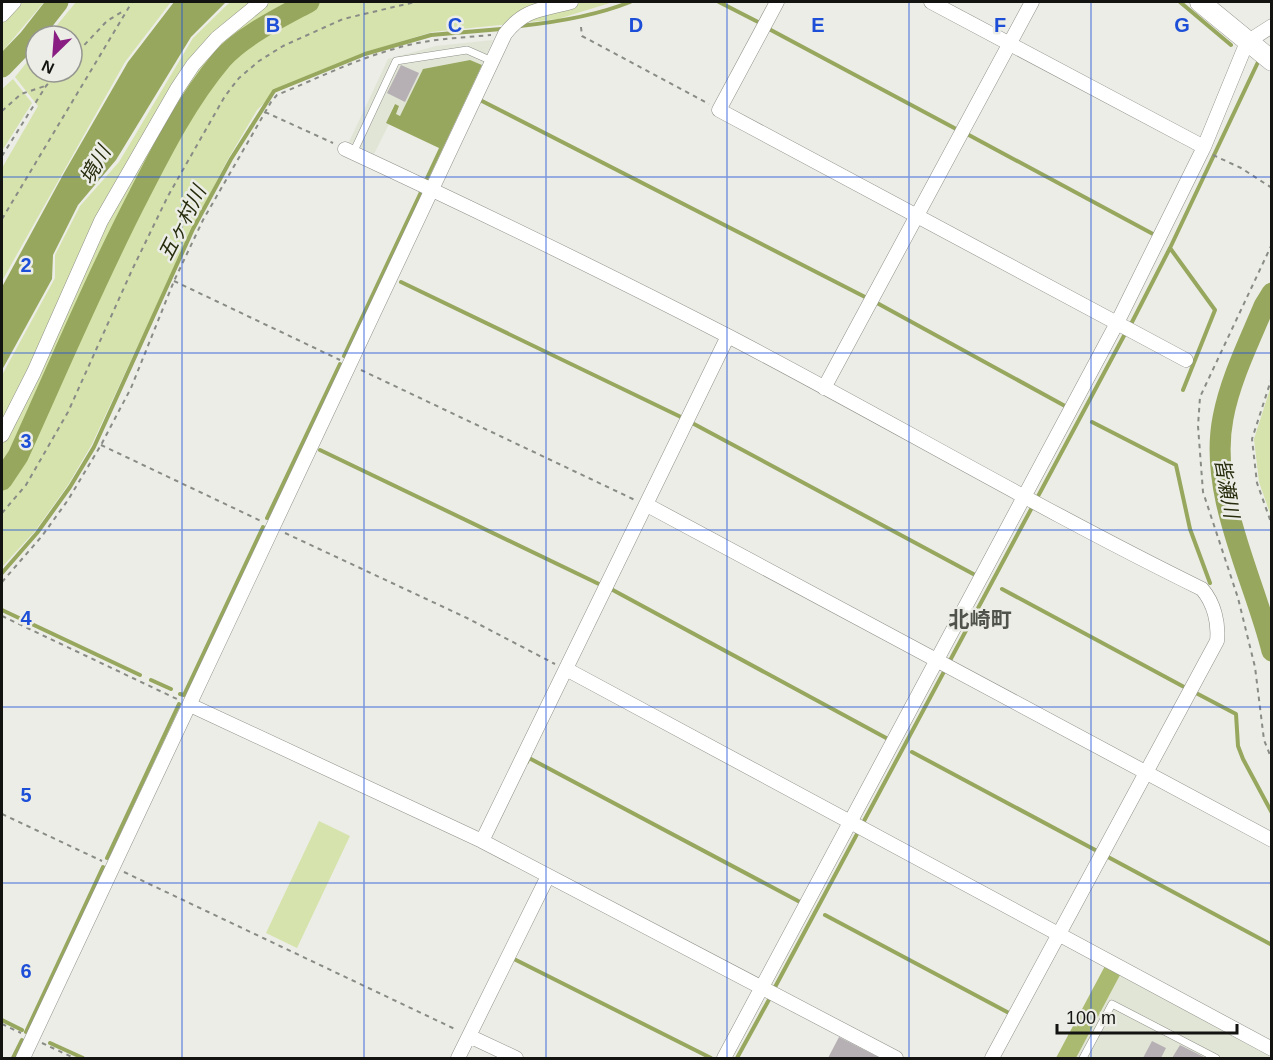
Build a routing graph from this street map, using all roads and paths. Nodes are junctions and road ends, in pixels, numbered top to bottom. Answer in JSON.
{"nodes":[{"id":1,"x":14,"y":2,"type":"edge"},
{"id":2,"x":132,"y":2,"type":"edge"},
{"id":3,"x":261,"y":2,"type":"edge"},
{"id":4,"x":415,"y":2,"type":"edge"},
{"id":5,"x":571,"y":2,"type":"edge"},
{"id":6,"x":777,"y":2,"type":"edge"},
{"id":7,"x":931,"y":2,"type":"edge"},
{"id":8,"x":1032,"y":2,"type":"edge"},
{"id":9,"x":1200,"y":2,"type":"edge"},
{"id":10,"x":126,"y":9,"type":"junction"},
{"id":11,"x":2,"y":15,"type":"edge"},
{"id":12,"x":1272,"y":26,"type":"edge"},
{"id":13,"x":581,"y":27,"type":"dead end"},
{"id":14,"x":505,"y":34,"type":"junction"},
{"id":15,"x":1010,"y":44,"type":"junction"},
{"id":16,"x":1250,"y":44,"type":"junction"},
{"id":17,"x":84,"y":45,"type":"edge"},
{"id":18,"x":492,"y":61,"type":"junction"},
{"id":19,"x":1272,"y":61,"type":"edge"},
{"id":20,"x":46,"y":86,"type":"joint"},
{"id":21,"x":719,"y":110,"type":"junction"},
{"id":22,"x":2,"y":111,"type":"edge"},
{"id":23,"x":265,"y":112,"type":"junction"},
{"id":24,"x":1204,"y":147,"type":"junction"},
{"id":25,"x":350,"y":151,"type":"junction"},
{"id":26,"x":2,"y":156,"type":"edge"},
{"id":27,"x":1222,"y":159,"type":"dead end"},
{"id":28,"x":1272,"y":188,"type":"edge"},
{"id":29,"x":432,"y":190,"type":"junction"},
{"id":30,"x":917,"y":216,"type":"junction"},
{"id":31,"x":2,"y":219,"type":"edge"},
{"id":32,"x":1272,"y":244,"type":"edge"},
{"id":33,"x":174,"y":281,"type":"junction"},
{"id":34,"x":1120,"y":324,"type":"junction"},
{"id":35,"x":728,"y":336,"type":"junction"},
{"id":36,"x":1186,"y":360,"type":"dead end"},
{"id":37,"x":350,"y":365,"type":"junction"},
{"id":38,"x":1272,"y":376,"type":"edge"},
{"id":39,"x":824,"y":388,"type":"junction"},
{"id":40,"x":2,"y":435,"type":"edge"},
{"id":41,"x":101,"y":446,"type":"junction"},
{"id":42,"x":1026,"y":498,"type":"junction"},
{"id":43,"x":647,"y":505,"type":"junction"},
{"id":44,"x":2,"y":513,"type":"edge"},
{"id":45,"x":1272,"y":525,"type":"edge"},
{"id":46,"x":273,"y":527,"type":"junction"},
{"id":47,"x":2,"y":582,"type":"edge"},
{"id":48,"x":2,"y":616,"type":"edge"},
{"id":49,"x":939,"y":661,"type":"junction"},
{"id":50,"x":566,"y":669,"type":"junction"},
{"id":51,"x":190,"y":705,"type":"junction"},
{"id":52,"x":1272,"y":760,"type":"edge"},
{"id":53,"x":1147,"y":772,"type":"junction"},
{"id":54,"x":2,"y":814,"type":"edge"},
{"id":55,"x":857,"y":826,"type":"junction"},
{"id":56,"x":1272,"y":840,"type":"edge"},
{"id":57,"x":482,"y":841,"type":"junction"},
{"id":58,"x":114,"y":867,"type":"junction"},
{"id":59,"x":548,"y":876,"type":"junction"},
{"id":60,"x":1059,"y":934,"type":"junction"},
{"id":61,"x":769,"y":991,"type":"junction"},
{"id":62,"x":2,"y":1024,"type":"edge"},
{"id":63,"x":469,"y":1035,"type":"junction"},
{"id":64,"x":32,"y":1039,"type":"junction"},
{"id":65,"x":1272,"y":1049,"type":"edge"},
{"id":66,"x":23,"y":1059,"type":"edge"},
{"id":67,"x":74,"y":1059,"type":"edge"},
{"id":68,"x":458,"y":1059,"type":"edge"},
{"id":69,"x":516,"y":1059,"type":"edge"},
{"id":70,"x":724,"y":1059,"type":"edge"},
{"id":71,"x":896,"y":1059,"type":"edge"},
{"id":72,"x":992,"y":1059,"type":"edge"},
{"id":73,"x":1083,"y":1059,"type":"edge"},
{"id":74,"x":1216,"y":1059,"type":"edge"}],
"edges":[{"from":1,"to":11,"type":"street"},
{"from":2,"to":10,"type":"path"},
{"from":3,"to":40,"type":"street"},
{"from":4,"to":44,"type":"path"},
{"from":5,"to":14,"type":"street"},
{"from":6,"to":21,"type":"street"},
{"from":7,"to":15,"type":"street"},
{"from":8,"to":15,"type":"street"},
{"from":9,"to":16,"type":"main road"},
{"from":10,"to":17,"type":"path"},
{"from":10,"to":31,"type":"path"},
{"from":12,"to":16,"type":"street"},
{"from":13,"to":21,"type":"path"},
{"from":14,"to":18,"type":"street"},
{"from":14,"to":23,"type":"path"},
{"from":15,"to":24,"type":"street"},
{"from":15,"to":30,"type":"street"},
{"from":16,"to":19,"type":"main road"},
{"from":16,"to":24,"type":"street"},
{"from":18,"to":25,"type":"lane"},
{"from":18,"to":29,"type":"street"},
{"from":20,"to":22,"type":"path"},
{"from":20,"to":26,"type":"path"},
{"from":21,"to":30,"type":"street"},
{"from":23,"to":25,"type":"path"},
{"from":23,"to":33,"type":"path"},
{"from":24,"to":34,"type":"street"},
{"from":25,"to":29,"type":"street"},
{"from":27,"to":28,"type":"path"},
{"from":29,"to":35,"type":"street"},
{"from":29,"to":37,"type":"street"},
{"from":30,"to":34,"type":"street"},
{"from":30,"to":39,"type":"street"},
{"from":32,"to":52,"type":"path"},
{"from":33,"to":37,"type":"path"},
{"from":33,"to":41,"type":"path"},
{"from":34,"to":36,"type":"street"},
{"from":34,"to":42,"type":"street"},
{"from":35,"to":39,"type":"street"},
{"from":35,"to":43,"type":"street"},
{"from":37,"to":43,"type":"path"},
{"from":37,"to":46,"type":"street"},
{"from":38,"to":45,"type":"path"},
{"from":39,"to":42,"type":"street"},
{"from":41,"to":46,"type":"path"},
{"from":41,"to":47,"type":"path"},
{"from":42,"to":49,"type":"street"},
{"from":42,"to":53,"type":"street"},
{"from":43,"to":49,"type":"street"},
{"from":43,"to":50,"type":"street"},
{"from":46,"to":50,"type":"path"},
{"from":46,"to":51,"type":"street"},
{"from":48,"to":51,"type":"path"},
{"from":49,"to":53,"type":"street"},
{"from":49,"to":55,"type":"street"},
{"from":50,"to":55,"type":"street"},
{"from":50,"to":57,"type":"street"},
{"from":51,"to":57,"type":"street"},
{"from":51,"to":58,"type":"street"},
{"from":53,"to":56,"type":"street"},
{"from":53,"to":60,"type":"street"},
{"from":54,"to":58,"type":"path"},
{"from":55,"to":60,"type":"street"},
{"from":55,"to":61,"type":"street"},
{"from":57,"to":59,"type":"street"},
{"from":58,"to":63,"type":"path"},
{"from":58,"to":64,"type":"street"},
{"from":59,"to":61,"type":"street"},
{"from":59,"to":63,"type":"street"},
{"from":60,"to":65,"type":"street"},
{"from":60,"to":72,"type":"street"},
{"from":61,"to":70,"type":"street"},
{"from":61,"to":71,"type":"street"},
{"from":62,"to":64,"type":"path"},
{"from":63,"to":68,"type":"street"},
{"from":63,"to":69,"type":"street"},
{"from":64,"to":66,"type":"street"},
{"from":64,"to":67,"type":"path"},
{"from":73,"to":74,"type":"lane"}]}
